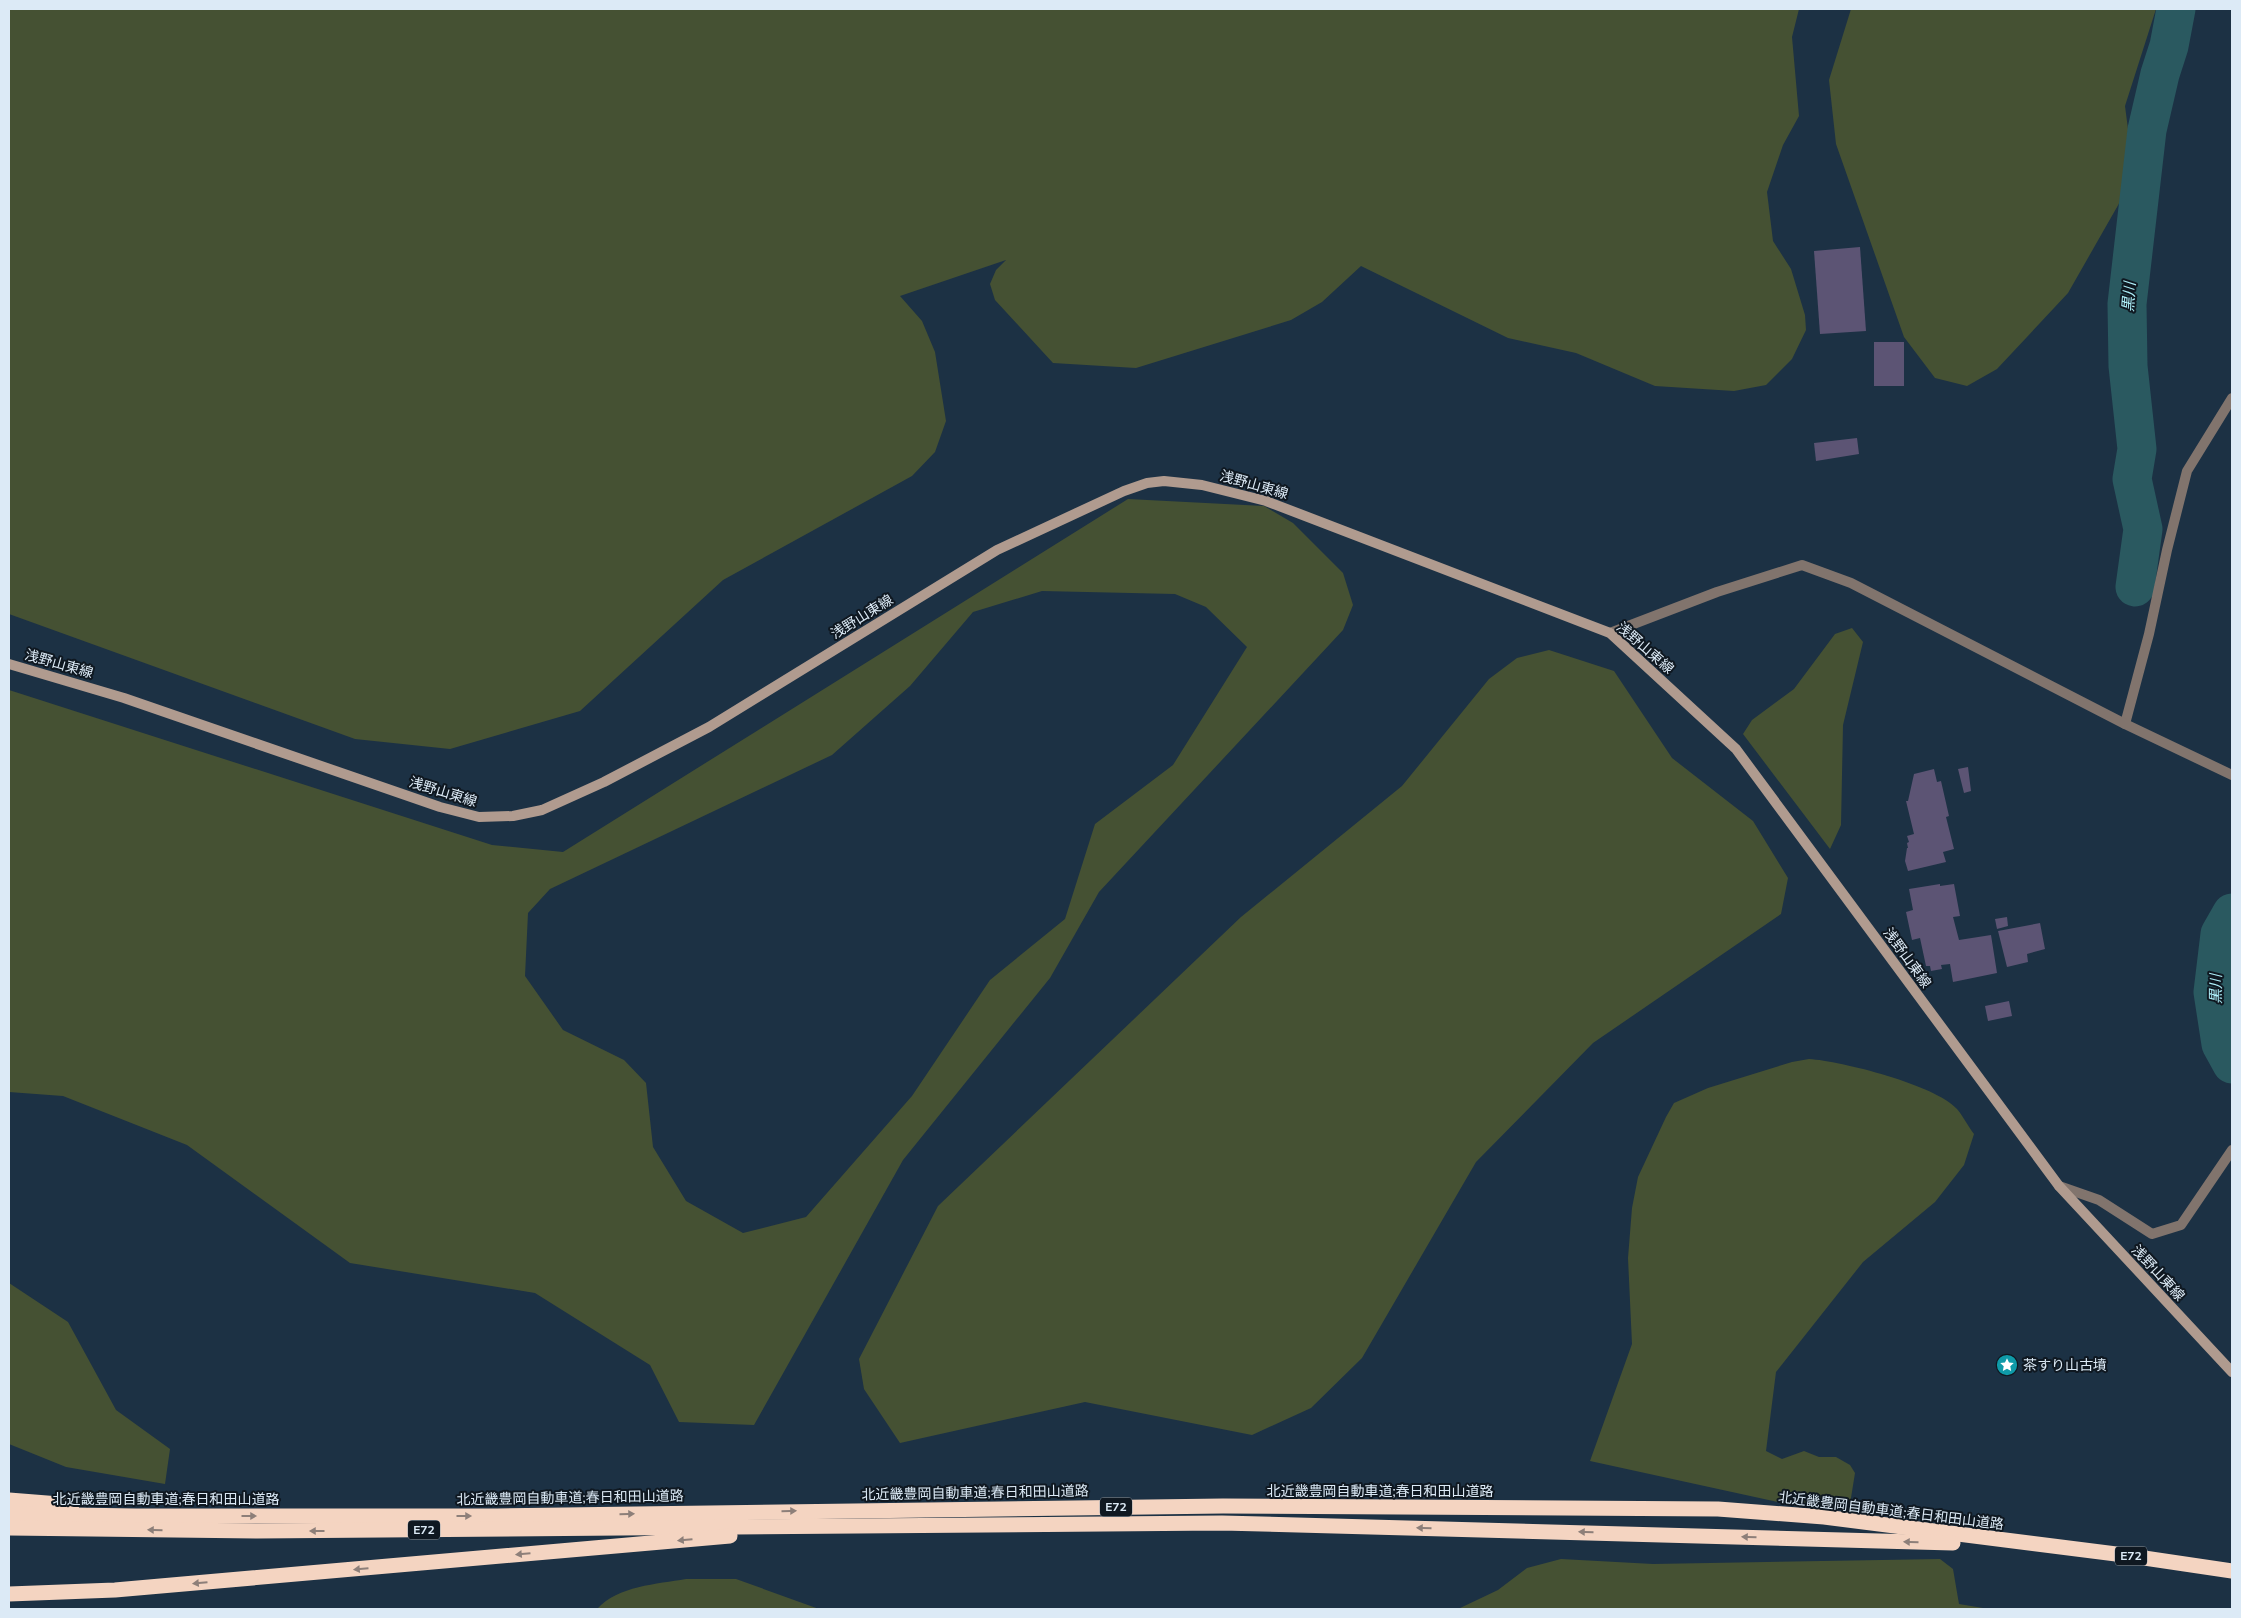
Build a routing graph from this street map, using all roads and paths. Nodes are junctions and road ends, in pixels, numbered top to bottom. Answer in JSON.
{"nodes":[{"id":1,"x":2232,"y":398,"type":"edge"},
{"id":2,"x":1610,"y":633,"type":"junction"},
{"id":3,"x":9,"y":664,"type":"edge"},
{"id":4,"x":2125,"y":724,"type":"junction"},
{"id":5,"x":2232,"y":776,"type":"edge"},
{"id":6,"x":2232,"y":1150,"type":"edge"},
{"id":7,"x":2059,"y":1186,"type":"junction"},
{"id":8,"x":2232,"y":1372,"type":"edge"},
{"id":9,"x":9,"y":1500,"type":"edge"},
{"id":10,"x":9,"y":1514,"type":"edge"},
{"id":11,"x":201,"y":1516,"type":"junction"},
{"id":12,"x":838,"y":1527,"type":"junction"},
{"id":13,"x":9,"y":1528,"type":"edge"},
{"id":14,"x":2030,"y":1544,"type":"junction"},
{"id":15,"x":2232,"y":1571,"type":"edge"},
{"id":16,"x":9,"y":1594,"type":"edge"}],
"edges":[{"from":1,"to":4,"type":"street"},
{"from":2,"to":3,"type":"main road","name":"浅野山東線"},
{"from":2,"to":4,"type":"street"},
{"from":2,"to":7,"type":"main road","name":"浅野山東線"},
{"from":4,"to":5,"type":"street"},
{"from":6,"to":7,"type":"street"},
{"from":7,"to":8,"type":"main road","name":"浅野山東線"},
{"from":9,"to":11,"type":"highway"},
{"from":10,"to":11,"type":"highway","name":"北近畿豊岡自動車道;春日和田山道路","number":"E72"},
{"from":11,"to":14,"type":"highway","name":"北近畿豊岡自動車道;春日和田山道路","number":"E72","one_way":true},
{"from":12,"to":13,"type":"highway","name":"北近畿豊岡自動車道;春日和田山道路","number":"E72","one_way":true},
{"from":14,"to":12,"type":"highway","name":"北近畿豊岡自動車道;春日和田山道路","number":"E72","one_way":true},
{"from":12,"to":16,"type":"highway","one_way":true},
{"from":14,"to":15,"type":"highway","name":"北近畿豊岡自動車道;春日和田山道路","number":"E72"}]}
